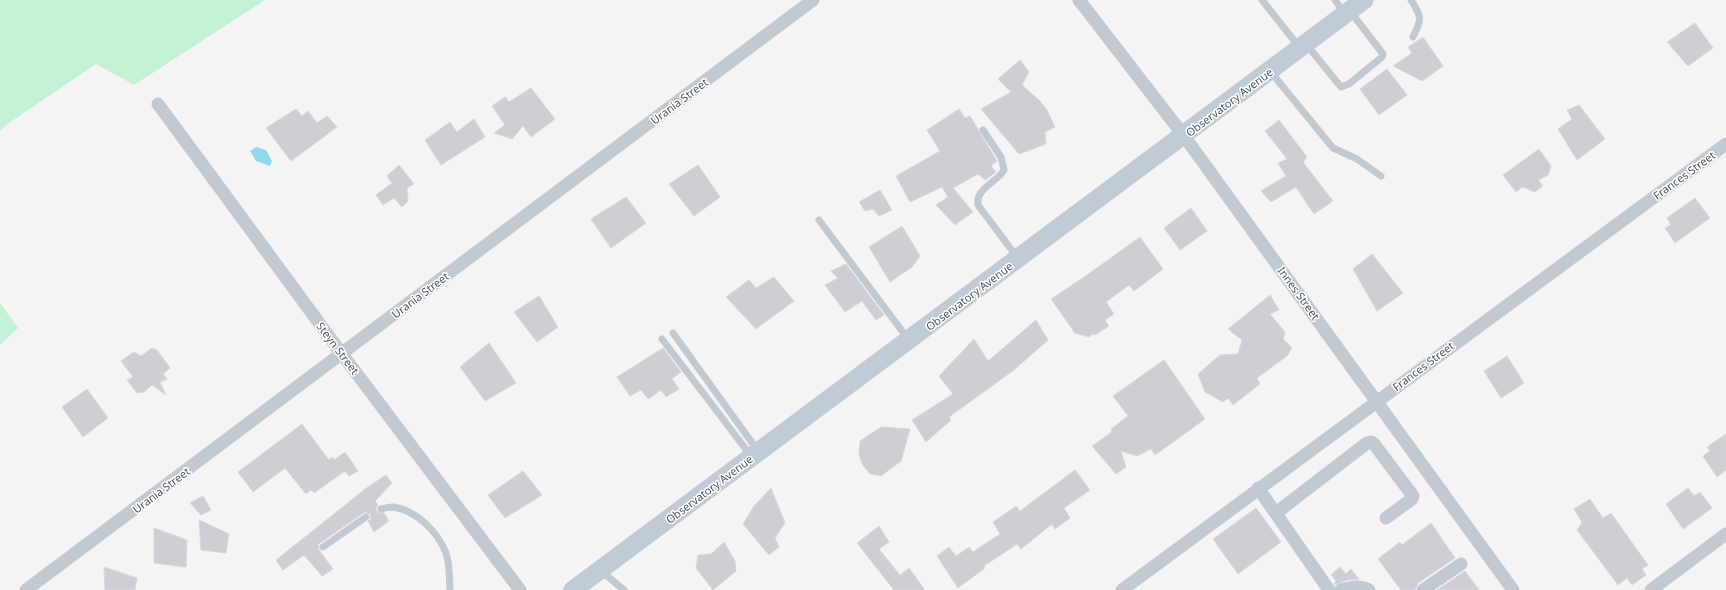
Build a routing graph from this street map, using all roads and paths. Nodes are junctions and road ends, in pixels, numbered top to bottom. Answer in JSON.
{"nodes":[{"id":1,"x":813,"y":0,"type":"edge"},
{"id":2,"x":1079,"y":0,"type":"edge"},
{"id":3,"x":1262,"y":0,"type":"edge"},
{"id":4,"x":1411,"y":0,"type":"edge"},
{"id":5,"x":1349,"y":6,"type":"edge"},
{"id":6,"x":1413,"y":37,"type":"dead end"},
{"id":7,"x":1303,"y":46,"type":"junction"},
{"id":8,"x":1270,"y":71,"type":"junction"},
{"id":9,"x":158,"y":104,"type":"dead end"},
{"id":10,"x":983,"y":130,"type":"dead end"},
{"id":11,"x":1184,"y":136,"type":"junction"},
{"id":12,"x":1726,"y":144,"type":"edge"},
{"id":13,"x":1381,"y":176,"type":"dead end"},
{"id":14,"x":819,"y":220,"type":"dead end"},
{"id":15,"x":1018,"y":259,"type":"junction"},
{"id":16,"x":673,"y":333,"type":"dead end"},
{"id":17,"x":662,"y":339,"type":"dead end"},
{"id":18,"x":909,"y":341,"type":"junction"},
{"id":19,"x":342,"y":354,"type":"junction"},
{"id":20,"x":1377,"y":401,"type":"junction"},
{"id":21,"x":756,"y":455,"type":"junction"},
{"id":22,"x":1258,"y":488,"type":"junction"},
{"id":23,"x":381,"y":509,"type":"dead end"},
{"id":24,"x":1276,"y":513,"type":"junction"},
{"id":25,"x":366,"y":517,"type":"dead end"},
{"id":26,"x":1386,"y":518,"type":"dead end"},
{"id":27,"x":1726,"y":534,"type":"edge"},
{"id":28,"x":323,"y":547,"type":"dead end"},
{"id":29,"x":1461,"y":564,"type":"dead end"},
{"id":30,"x":600,"y":570,"type":"junction"},
{"id":31,"x":26,"y":590,"type":"edge"},
{"id":32,"x":450,"y":590,"type":"edge"},
{"id":33,"x":520,"y":590,"type":"edge"},
{"id":34,"x":573,"y":590,"type":"edge"},
{"id":35,"x":624,"y":590,"type":"edge"},
{"id":36,"x":1122,"y":590,"type":"edge"},
{"id":37,"x":1329,"y":590,"type":"edge"},
{"id":38,"x":1341,"y":590,"type":"edge"},
{"id":39,"x":1369,"y":590,"type":"edge"},
{"id":40,"x":1423,"y":590,"type":"edge"},
{"id":41,"x":1513,"y":590,"type":"edge"},
{"id":42,"x":1651,"y":590,"type":"edge"}],
"edges":[{"from":1,"to":19,"type":"street","name":"Urania Street"},
{"from":2,"to":11,"type":"street","name":"Innes Street"},
{"from":3,"to":7,"type":"lane"},
{"from":4,"to":6,"type":"lane"},
{"from":5,"to":7,"type":"main road","name":"Observatory Avenue"},
{"from":5,"to":7,"type":"lane"},
{"from":7,"to":8,"type":"main road","name":"Observatory Avenue"},
{"from":8,"to":11,"type":"main road","name":"Observatory Avenue"},
{"from":8,"to":13,"type":"lane"},
{"from":9,"to":19,"type":"street","name":"Steyn Street"},
{"from":10,"to":15,"type":"lane"},
{"from":11,"to":15,"type":"main road","name":"Observatory Avenue"},
{"from":11,"to":20,"type":"street","name":"Innes Street"},
{"from":12,"to":20,"type":"street","name":"Frances Street"},
{"from":14,"to":18,"type":"lane"},
{"from":15,"to":18,"type":"main road","name":"Observatory Avenue"},
{"from":16,"to":21,"type":"lane"},
{"from":17,"to":21,"type":"lane"},
{"from":18,"to":21,"type":"main road","name":"Observatory Avenue"},
{"from":19,"to":31,"type":"street","name":"Urania Street"},
{"from":19,"to":33,"type":"street","name":"Steyn Street"},
{"from":20,"to":22,"type":"street","name":"Frances Street"},
{"from":20,"to":41,"type":"street","name":"Innes Street"},
{"from":21,"to":30,"type":"main road","name":"Observatory Avenue"},
{"from":22,"to":24,"type":"street"},
{"from":22,"to":36,"type":"street","name":"Frances Street"},
{"from":23,"to":32,"type":"lane"},
{"from":24,"to":26,"type":"street"},
{"from":24,"to":37,"type":"street"},
{"from":25,"to":28,"type":"lane"},
{"from":27,"to":42,"type":"street"},
{"from":29,"to":40,"type":"street"},
{"from":30,"to":34,"type":"main road","name":"Observatory Avenue"},
{"from":30,"to":35,"type":"lane"},
{"from":38,"to":39,"type":"street"}]}
